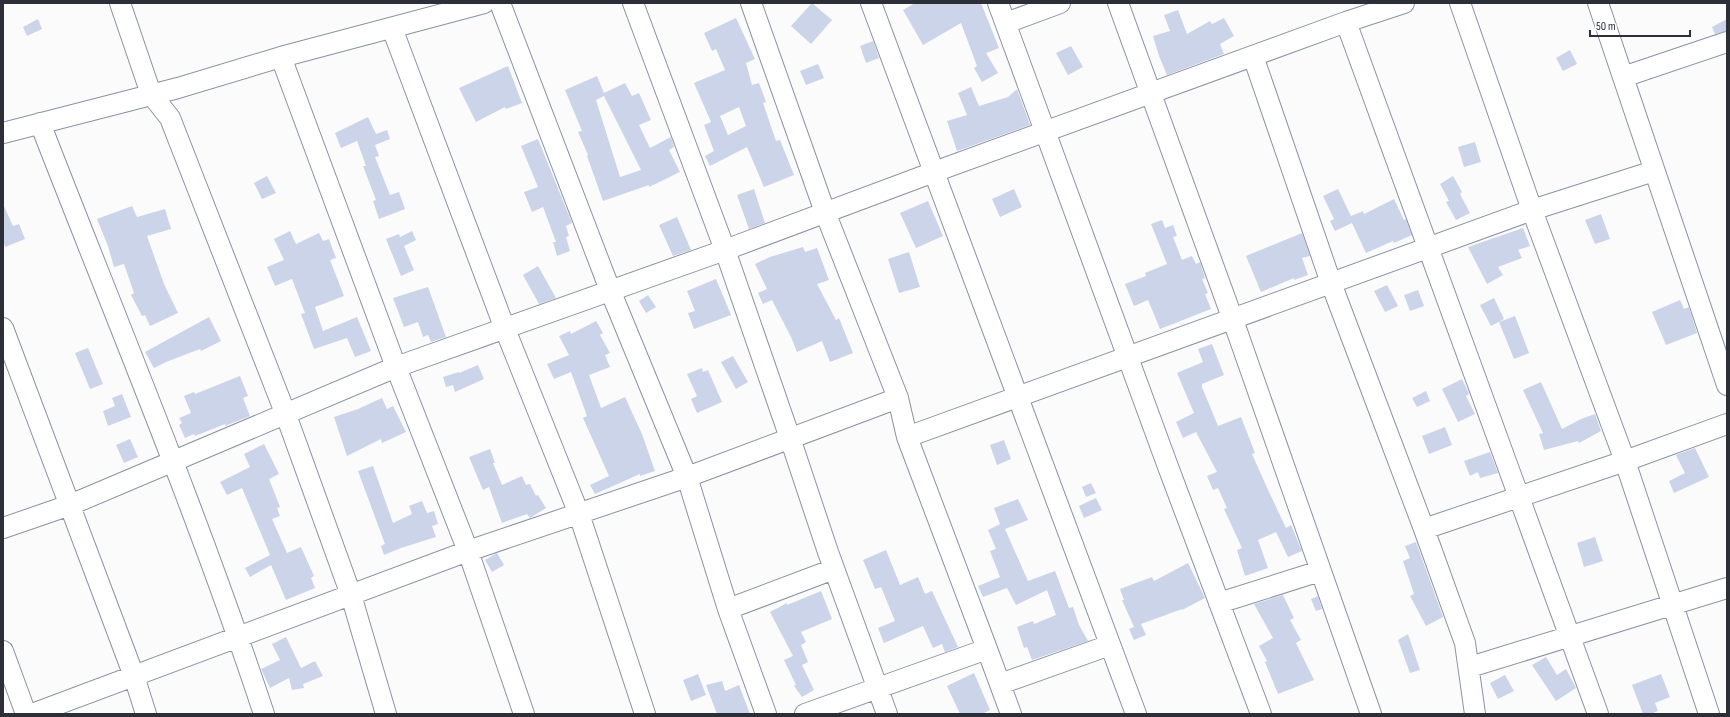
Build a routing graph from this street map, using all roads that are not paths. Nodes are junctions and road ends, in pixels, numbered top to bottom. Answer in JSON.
{"nodes":[{"id":1,"x":120,"y":3,"type":"edge"},
{"id":2,"x":484,"y":3,"type":"edge"},
{"id":3,"x":500,"y":3,"type":"edge"},
{"id":4,"x":633,"y":3,"type":"edge"},
{"id":5,"x":751,"y":3,"type":"edge"},
{"id":6,"x":871,"y":3,"type":"edge"},
{"id":7,"x":998,"y":3,"type":"edge"},
{"id":8,"x":1060,"y":3,"type":"edge"},
{"id":9,"x":1118,"y":3,"type":"edge"},
{"id":10,"x":1404,"y":3,"type":"edge"},
{"id":11,"x":1460,"y":3,"type":"edge"},
{"id":12,"x":1598,"y":3,"type":"edge"},
{"id":13,"x":459,"y":6,"type":"edge"},
{"id":14,"x":1346,"y":22,"type":"junction"},
{"id":15,"x":1006,"y":23,"type":"junction"},
{"id":16,"x":392,"y":28,"type":"junction"},
{"id":17,"x":1727,"y":42,"type":"edge"},
{"id":18,"x":1253,"y":56,"type":"junction"},
{"id":19,"x":281,"y":57,"type":"junction"},
{"id":20,"x":1623,"y":77,"type":"junction"},
{"id":21,"x":178,"y":88,"type":"junction"},
{"id":22,"x":1150,"y":93,"type":"junction"},
{"id":23,"x":151,"y":94,"type":"junction"},
{"id":24,"x":170,"y":118,"type":"junction"},
{"id":25,"x":40,"y":122,"type":"junction"},
{"id":26,"x":1046,"y":131,"type":"junction"},
{"id":27,"x":3,"y":133,"type":"edge"},
{"id":28,"x":1654,"y":171,"type":"junction"},
{"id":29,"x":934,"y":172,"type":"junction"},
{"id":30,"x":1532,"y":210,"type":"junction"},
{"id":31,"x":825,"y":212,"type":"junction"},
{"id":32,"x":1429,"y":248,"type":"junction"},
{"id":33,"x":725,"y":250,"type":"junction"},
{"id":34,"x":1331,"y":284,"type":"junction"},
{"id":35,"x":610,"y":290,"type":"junction"},
{"id":36,"x":1233,"y":320,"type":"junction"},
{"id":37,"x":3,"y":328,"type":"edge"},
{"id":38,"x":505,"y":329,"type":"junction"},
{"id":39,"x":1128,"y":358,"type":"junction"},
{"id":40,"x":396,"y":367,"type":"junction"},
{"id":41,"x":1727,"y":385,"type":"edge"},
{"id":42,"x":898,"y":398,"type":"junction"},
{"id":43,"x":1018,"y":398,"type":"junction"},
{"id":44,"x":286,"y":415,"type":"junction"},
{"id":45,"x":1727,"y":424,"type":"edge"},
{"id":46,"x":907,"y":437,"type":"junction"},
{"id":47,"x":790,"y":438,"type":"junction"},
{"id":48,"x":1625,"y":461,"type":"junction"},
{"id":49,"x":172,"y":462,"type":"junction"},
{"id":50,"x":687,"y":477,"type":"junction"},
{"id":51,"x":1519,"y":497,"type":"junction"},
{"id":52,"x":70,"y":505,"type":"junction"},
{"id":53,"x":579,"y":514,"type":"junction"},
{"id":54,"x":3,"y":528,"type":"edge"},
{"id":55,"x":1424,"y":529,"type":"junction"},
{"id":56,"x":468,"y":551,"type":"junction"},
{"id":57,"x":834,"y":569,"type":"junction"},
{"id":58,"x":1320,"y":571,"type":"junction"},
{"id":59,"x":1727,"y":588,"type":"edge"},
{"id":60,"x":351,"y":594,"type":"junction"},
{"id":61,"x":1219,"y":603,"type":"junction"},
{"id":62,"x":1672,"y":603,"type":"junction"},
{"id":63,"x":728,"y":609,"type":"junction"},
{"id":64,"x":239,"y":636,"type":"junction"},
{"id":65,"x":1569,"y":637,"type":"junction"},
{"id":66,"x":1110,"y":645,"type":"junction"},
{"id":67,"x":987,"y":649,"type":"junction"},
{"id":68,"x":3,"y":650,"type":"edge"},
{"id":69,"x":1470,"y":667,"type":"junction"},
{"id":70,"x":134,"y":676,"type":"junction"},
{"id":71,"x":1000,"y":684,"type":"junction"},
{"id":72,"x":878,"y":688,"type":"junction"},
{"id":73,"x":26,"y":714,"type":"edge"},
{"id":74,"x":32,"y":714,"type":"edge"},
{"id":75,"x":146,"y":714,"type":"edge"},
{"id":76,"x":264,"y":714,"type":"edge"},
{"id":77,"x":386,"y":714,"type":"edge"},
{"id":78,"x":524,"y":714,"type":"edge"},
{"id":79,"x":646,"y":714,"type":"edge"},
{"id":80,"x":766,"y":714,"type":"edge"},
{"id":81,"x":804,"y":714,"type":"edge"},
{"id":82,"x":887,"y":714,"type":"edge"},
{"id":83,"x":1010,"y":714,"type":"edge"},
{"id":84,"x":1136,"y":714,"type":"edge"},
{"id":85,"x":1261,"y":714,"type":"edge"},
{"id":86,"x":1371,"y":714,"type":"edge"},
{"id":87,"x":1476,"y":714,"type":"edge"},
{"id":88,"x":1598,"y":714,"type":"edge"},
{"id":89,"x":1709,"y":714,"type":"edge"}],
"edges":[{"from":1,"to":23,"type":"street"},
{"from":2,"to":13,"type":"street"},
{"from":3,"to":35,"type":"street"},
{"from":4,"to":33,"type":"street"},
{"from":5,"to":31,"type":"street"},
{"from":6,"to":29,"type":"street"},
{"from":7,"to":15,"type":"street"},
{"from":8,"to":15,"type":"street"},
{"from":9,"to":22,"type":"street"},
{"from":10,"to":14,"type":"street"},
{"from":11,"to":30,"type":"street"},
{"from":12,"to":20,"type":"street"},
{"from":13,"to":16,"type":"street"},
{"from":14,"to":18,"type":"street"},
{"from":14,"to":32,"type":"street"},
{"from":15,"to":26,"type":"street"},
{"from":16,"to":19,"type":"street"},
{"from":16,"to":38,"type":"street"},
{"from":17,"to":20,"type":"street"},
{"from":18,"to":22,"type":"street"},
{"from":18,"to":34,"type":"street"},
{"from":19,"to":21,"type":"street"},
{"from":19,"to":40,"type":"street"},
{"from":20,"to":28,"type":"street"},
{"from":21,"to":23,"type":"street"},
{"from":21,"to":24,"type":"street"},
{"from":22,"to":26,"type":"street"},
{"from":22,"to":36,"type":"street"},
{"from":23,"to":24,"type":"street"},
{"from":23,"to":25,"type":"street"},
{"from":24,"to":44,"type":"street"},
{"from":25,"to":27,"type":"street"},
{"from":25,"to":49,"type":"street"},
{"from":26,"to":29,"type":"street"},
{"from":26,"to":39,"type":"street"},
{"from":28,"to":30,"type":"street"},
{"from":28,"to":41,"type":"street"},
{"from":29,"to":31,"type":"street"},
{"from":29,"to":43,"type":"street"},
{"from":30,"to":32,"type":"street"},
{"from":30,"to":48,"type":"street"},
{"from":31,"to":33,"type":"street"},
{"from":31,"to":42,"type":"street"},
{"from":32,"to":34,"type":"street"},
{"from":32,"to":51,"type":"street"},
{"from":33,"to":35,"type":"street"},
{"from":33,"to":47,"type":"street"},
{"from":34,"to":36,"type":"street"},
{"from":34,"to":55,"type":"street"},
{"from":35,"to":38,"type":"street"},
{"from":35,"to":50,"type":"street"},
{"from":36,"to":39,"type":"street"},
{"from":36,"to":58,"type":"street"},
{"from":37,"to":52,"type":"street"},
{"from":38,"to":40,"type":"street"},
{"from":38,"to":53,"type":"street"},
{"from":39,"to":43,"type":"street"},
{"from":39,"to":61,"type":"street"},
{"from":40,"to":44,"type":"street"},
{"from":40,"to":56,"type":"street"},
{"from":42,"to":46,"type":"street"},
{"from":42,"to":47,"type":"street"},
{"from":43,"to":46,"type":"street"},
{"from":43,"to":66,"type":"street"},
{"from":44,"to":49,"type":"street"},
{"from":44,"to":60,"type":"street"},
{"from":45,"to":48,"type":"street"},
{"from":46,"to":67,"type":"street"},
{"from":47,"to":50,"type":"street"},
{"from":47,"to":57,"type":"street"},
{"from":48,"to":51,"type":"street"},
{"from":48,"to":62,"type":"street"},
{"from":49,"to":52,"type":"street"},
{"from":49,"to":64,"type":"street"},
{"from":50,"to":53,"type":"street"},
{"from":50,"to":63,"type":"street"},
{"from":51,"to":55,"type":"street"},
{"from":51,"to":65,"type":"street"},
{"from":52,"to":54,"type":"street"},
{"from":52,"to":70,"type":"street"},
{"from":53,"to":56,"type":"street"},
{"from":53,"to":79,"type":"street"},
{"from":55,"to":69,"type":"street"},
{"from":56,"to":60,"type":"street"},
{"from":56,"to":78,"type":"street"},
{"from":57,"to":63,"type":"street"},
{"from":57,"to":72,"type":"street"},
{"from":58,"to":61,"type":"street"},
{"from":58,"to":86,"type":"street"},
{"from":59,"to":62,"type":"street"},
{"from":60,"to":64,"type":"street"},
{"from":60,"to":77,"type":"street"},
{"from":61,"to":85,"type":"street"},
{"from":62,"to":65,"type":"street"},
{"from":62,"to":89,"type":"street"},
{"from":63,"to":80,"type":"street"},
{"from":64,"to":70,"type":"street"},
{"from":64,"to":76,"type":"street"},
{"from":65,"to":69,"type":"street"},
{"from":65,"to":88,"type":"street"},
{"from":66,"to":71,"type":"street"},
{"from":66,"to":84,"type":"street"},
{"from":67,"to":71,"type":"street"},
{"from":67,"to":72,"type":"street"},
{"from":68,"to":73,"type":"street"},
{"from":69,"to":87,"type":"street"},
{"from":70,"to":74,"type":"street"},
{"from":70,"to":75,"type":"street"},
{"from":71,"to":83,"type":"street"},
{"from":72,"to":81,"type":"street"},
{"from":72,"to":82,"type":"street"}]}
